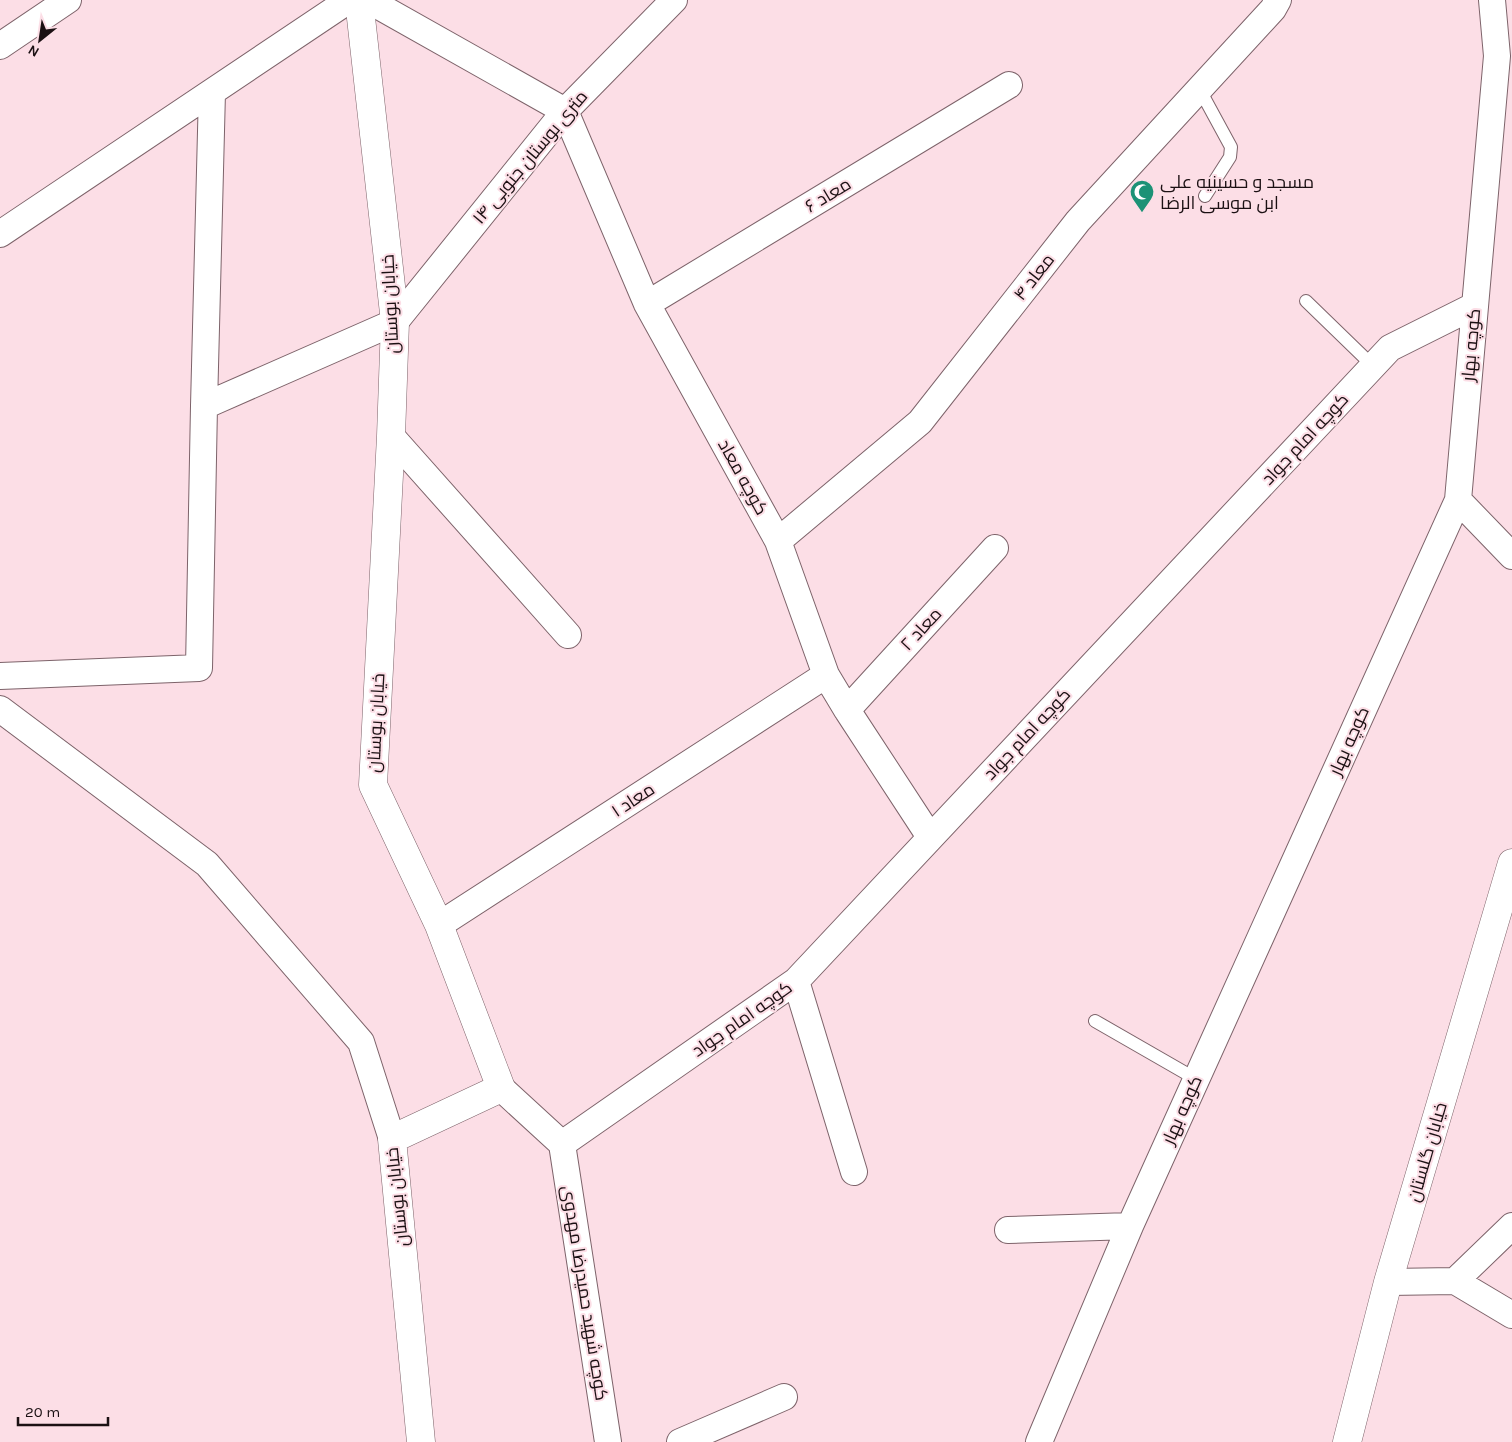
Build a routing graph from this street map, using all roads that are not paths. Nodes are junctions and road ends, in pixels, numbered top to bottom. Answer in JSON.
{"nodes":[{"id":1,"x":68,"y":0,"type":"edge"},
{"id":2,"x":349,"y":0,"type":"edge"},
{"id":3,"x":359,"y":0,"type":"edge"},
{"id":4,"x":368,"y":0,"type":"edge"},
{"id":5,"x":674,"y":0,"type":"edge"},
{"id":6,"x":1278,"y":0,"type":"edge"},
{"id":7,"x":1492,"y":0,"type":"edge"},
{"id":8,"x":0,"y":46,"type":"edge"},
{"id":9,"x":1009,"y":86,"type":"dead end"},
{"id":10,"x":1200,"y":90,"type":"junction"},
{"id":11,"x":212,"y":92,"type":"junction"},
{"id":12,"x":565,"y":111,"type":"junction"},
{"id":13,"x":1206,"y":196,"type":"dead end"},
{"id":14,"x":0,"y":234,"type":"edge"},
{"id":15,"x":1306,"y":301,"type":"dead end"},
{"id":16,"x":647,"y":304,"type":"junction"},
{"id":17,"x":1474,"y":306,"type":"junction"},
{"id":18,"x":395,"y":322,"type":"junction"},
{"id":19,"x":1373,"y":366,"type":"junction"},
{"id":20,"x":204,"y":406,"type":"junction"},
{"id":21,"x":391,"y":436,"type":"junction"},
{"id":22,"x":1458,"y":500,"type":"junction"},
{"id":23,"x":778,"y":541,"type":"junction"},
{"id":24,"x":995,"y":548,"type":"dead end"},
{"id":25,"x":1512,"y":556,"type":"edge"},
{"id":26,"x":568,"y":635,"type":"dead end"},
{"id":27,"x":826,"y":675,"type":"junction"},
{"id":28,"x":0,"y":676,"type":"edge"},
{"id":29,"x":0,"y":709,"type":"edge"},
{"id":30,"x":847,"y":710,"type":"junction"},
{"id":31,"x":930,"y":837,"type":"junction"},
{"id":32,"x":1510,"y":872,"type":"edge"},
{"id":33,"x":439,"y":925,"type":"junction"},
{"id":34,"x":796,"y":981,"type":"junction"},
{"id":35,"x":1095,"y":1021,"type":"dead end"},
{"id":36,"x":1196,"y":1079,"type":"junction"},
{"id":37,"x":501,"y":1088,"type":"junction"},
{"id":38,"x":392,"y":1139,"type":"junction"},
{"id":39,"x":562,"y":1144,"type":"junction"},
{"id":40,"x":854,"y":1172,"type":"dead end"},
{"id":41,"x":1130,"y":1226,"type":"junction"},
{"id":42,"x":1512,"y":1226,"type":"edge"},
{"id":43,"x":1008,"y":1230,"type":"dead end"},
{"id":44,"x":1455,"y":1281,"type":"junction"},
{"id":45,"x":1388,"y":1282,"type":"junction"},
{"id":46,"x":1512,"y":1315,"type":"edge"},
{"id":47,"x":784,"y":1397,"type":"dead end"},
{"id":48,"x":421,"y":1442,"type":"edge"},
{"id":49,"x":608,"y":1442,"type":"edge"},
{"id":50,"x":680,"y":1442,"type":"edge"},
{"id":51,"x":1039,"y":1442,"type":"edge"},
{"id":52,"x":1347,"y":1442,"type":"edge"}],
"edges":[{"from":1,"to":8,"type":"street"},
{"from":2,"to":11,"type":"street"},
{"from":3,"to":18,"type":"street","name":"خیابان بوستان"},
{"from":4,"to":12,"type":"street"},
{"from":5,"to":12,"type":"street","name":"۱۴ متری بوستان جنوبی"},
{"from":6,"to":10,"type":"street","name":"معاد ۴"},
{"from":7,"to":17,"type":"street","name":"کوچه بهار"},
{"from":9,"to":16,"type":"street","name":"معاد ۶"},
{"from":10,"to":13,"type":"lane"},
{"from":10,"to":23,"type":"street","name":"معاد ۴"},
{"from":11,"to":14,"type":"street"},
{"from":11,"to":20,"type":"street"},
{"from":12,"to":16,"type":"street","name":"کوچه معاد"},
{"from":12,"to":18,"type":"street","name":"۱۴ متری بوستان جنوبی"},
{"from":15,"to":19,"type":"lane"},
{"from":16,"to":23,"type":"street","name":"کوچه معاد"},
{"from":17,"to":19,"type":"street","name":"کوچه امام جواد"},
{"from":17,"to":22,"type":"street","name":"کوچه بهار"},
{"from":18,"to":20,"type":"street"},
{"from":18,"to":21,"type":"street","name":"خیابان بوستان"},
{"from":19,"to":31,"type":"street","name":"کوچه امام جواد"},
{"from":20,"to":28,"type":"street"},
{"from":21,"to":26,"type":"street"},
{"from":21,"to":33,"type":"street","name":"خیابان بوستان"},
{"from":22,"to":25,"type":"street"},
{"from":22,"to":36,"type":"street","name":"کوچه بهار"},
{"from":23,"to":27,"type":"street","name":"کوچه معاد"},
{"from":24,"to":30,"type":"street","name":"معاد ۲"},
{"from":27,"to":30,"type":"street","name":"کوچه معاد"},
{"from":27,"to":33,"type":"street","name":"معاد ۱"},
{"from":29,"to":38,"type":"street"},
{"from":30,"to":31,"type":"street","name":"کوچه معاد"},
{"from":31,"to":34,"type":"street","name":"کوچه امام جواد"},
{"from":32,"to":45,"type":"street","name":"خیابان گلستان"},
{"from":33,"to":37,"type":"street","name":"خیابان بوستان"},
{"from":34,"to":39,"type":"street","name":"کوچه امام جواد"},
{"from":34,"to":40,"type":"street"},
{"from":35,"to":36,"type":"lane"},
{"from":36,"to":41,"type":"street","name":"کوچه بهار"},
{"from":37,"to":38,"type":"street","name":"خیابان بوستان"},
{"from":37,"to":39,"type":"street"},
{"from":38,"to":48,"type":"street","name":"خیابان بوستان"},
{"from":39,"to":49,"type":"street","name":"کوچه شهید حمیدرضا مهدوی"},
{"from":41,"to":43,"type":"street"},
{"from":41,"to":51,"type":"street","name":"کوچه بهار"},
{"from":42,"to":44,"type":"street"},
{"from":44,"to":45,"type":"street"},
{"from":44,"to":46,"type":"street"},
{"from":45,"to":52,"type":"street","name":"خیابان گلستان"},
{"from":47,"to":50,"type":"street"}]}
